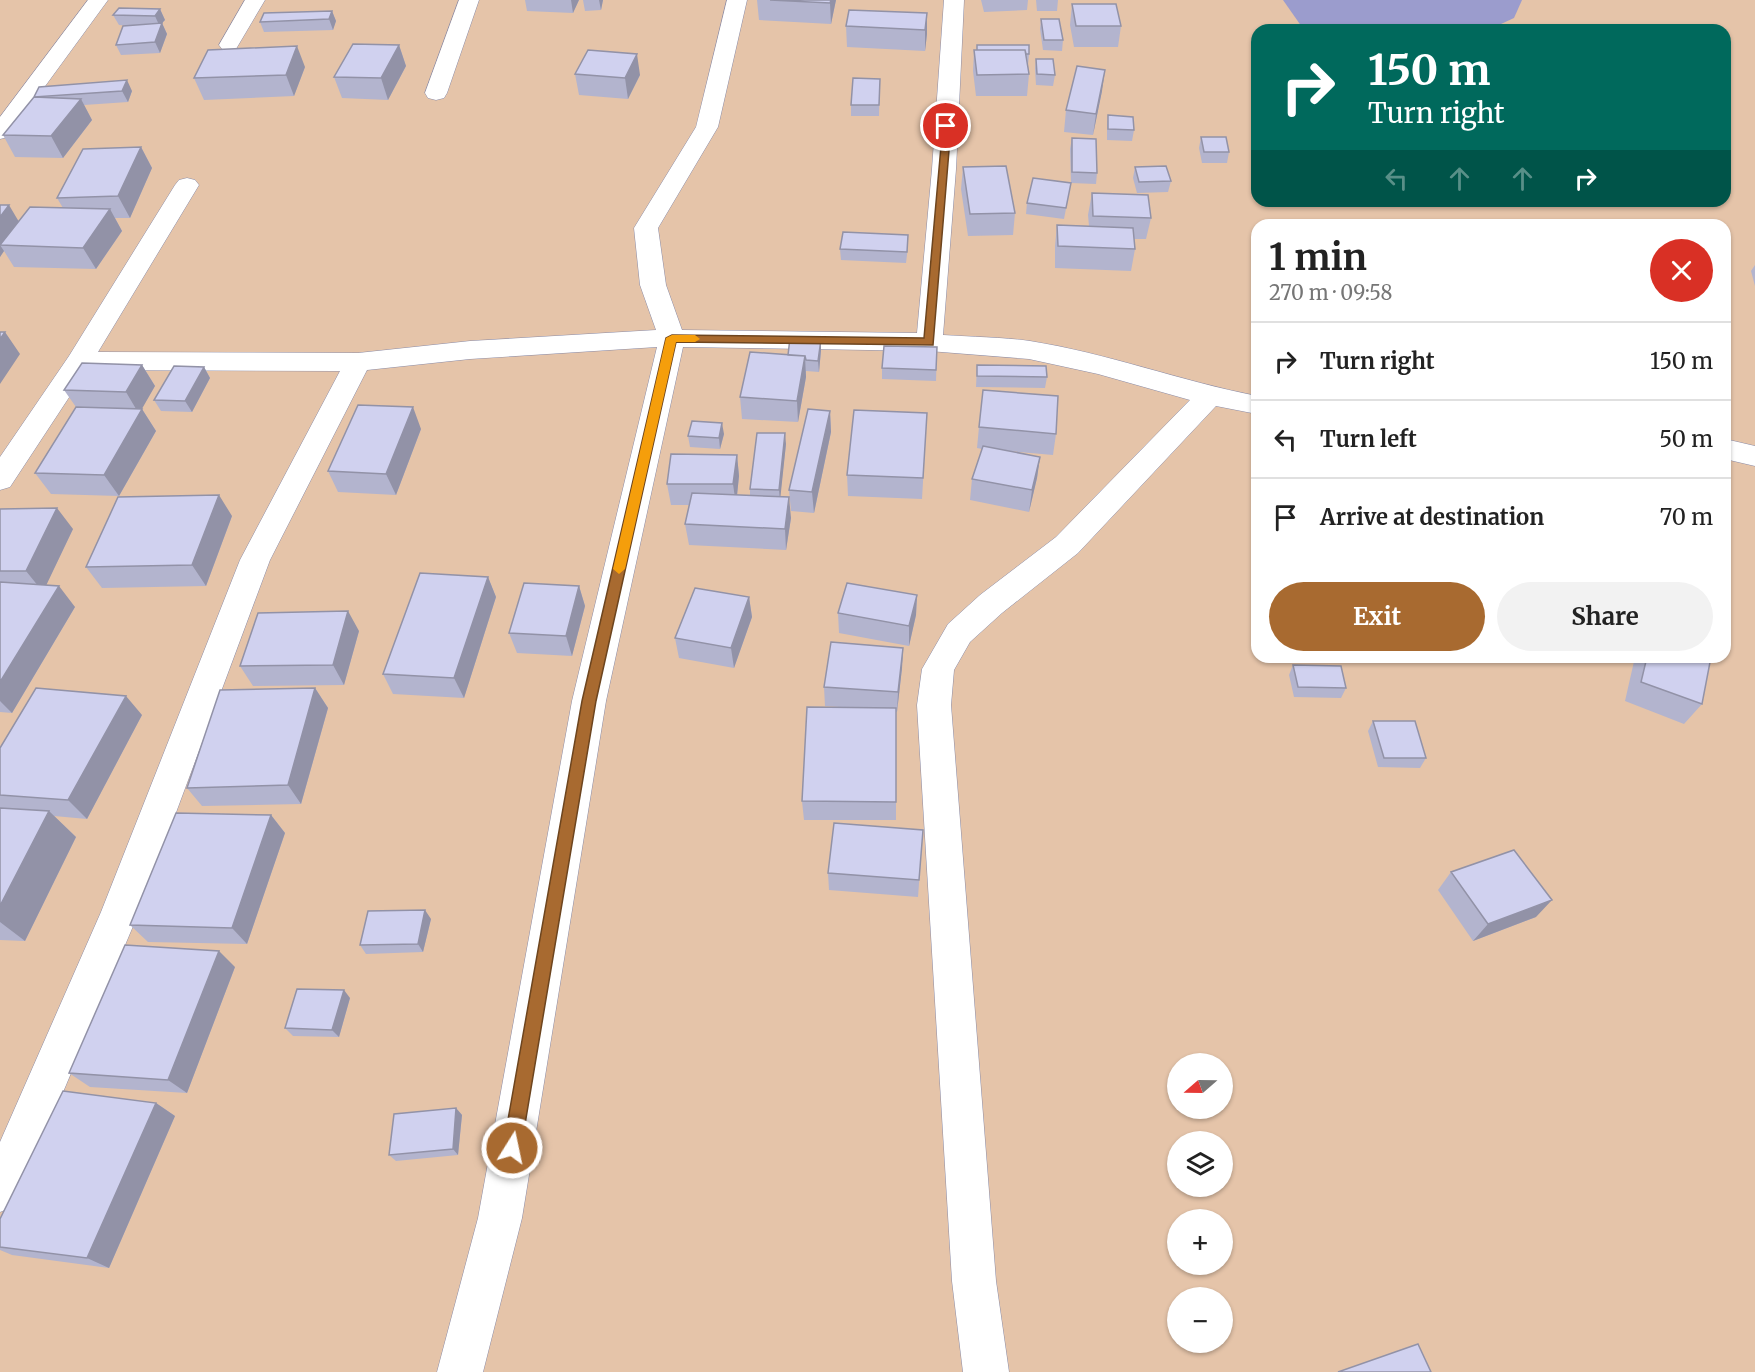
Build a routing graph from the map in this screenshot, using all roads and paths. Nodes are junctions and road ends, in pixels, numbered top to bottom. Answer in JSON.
{"nodes":[{"id":1,"x":98,"y":0,"type":"edge"},
{"id":2,"x":255,"y":0,"type":"edge"},
{"id":3,"x":469,"y":0,"type":"edge"},
{"id":4,"x":737,"y":0,"type":"edge"},
{"id":5,"x":954,"y":0,"type":"edge"},
{"id":6,"x":229,"y":45,"type":"dead end"},
{"id":7,"x":436,"y":93,"type":"dead end"},
{"id":8,"x":0,"y":132,"type":"edge"},
{"id":9,"x":187,"y":185,"type":"dead end"},
{"id":10,"x":672,"y":338,"type":"junction"},
{"id":11,"x":929,"y":342,"type":"junction"},
{"id":12,"x":79,"y":362,"type":"junction"},
{"id":13,"x":358,"y":362,"type":"junction"},
{"id":14,"x":1210,"y":396,"type":"junction"},
{"id":15,"x":1251,"y":404,"type":"edge"},
{"id":16,"x":1731,"y":450,"type":"edge"},
{"id":17,"x":1755,"y":456,"type":"edge"},
{"id":18,"x":0,"y":480,"type":"edge"},
{"id":19,"x":0,"y":1191,"type":"edge"},
{"id":20,"x":460,"y":1372,"type":"edge"},
{"id":21,"x":986,"y":1372,"type":"edge"}],
"edges":[{"from":1,"to":8,"type":"street"},
{"from":2,"to":6,"type":"street"},
{"from":3,"to":7,"type":"street"},
{"from":4,"to":10,"type":"street"},
{"from":5,"to":11,"type":"street"},
{"from":9,"to":12,"type":"street"},
{"from":10,"to":11,"type":"street"},
{"from":10,"to":13,"type":"street"},
{"from":10,"to":20,"type":"street"},
{"from":11,"to":14,"type":"street"},
{"from":12,"to":13,"type":"street"},
{"from":12,"to":18,"type":"street"},
{"from":13,"to":19,"type":"street"},
{"from":14,"to":15,"type":"street"},
{"from":14,"to":21,"type":"street"},
{"from":16,"to":17,"type":"street"}]}
